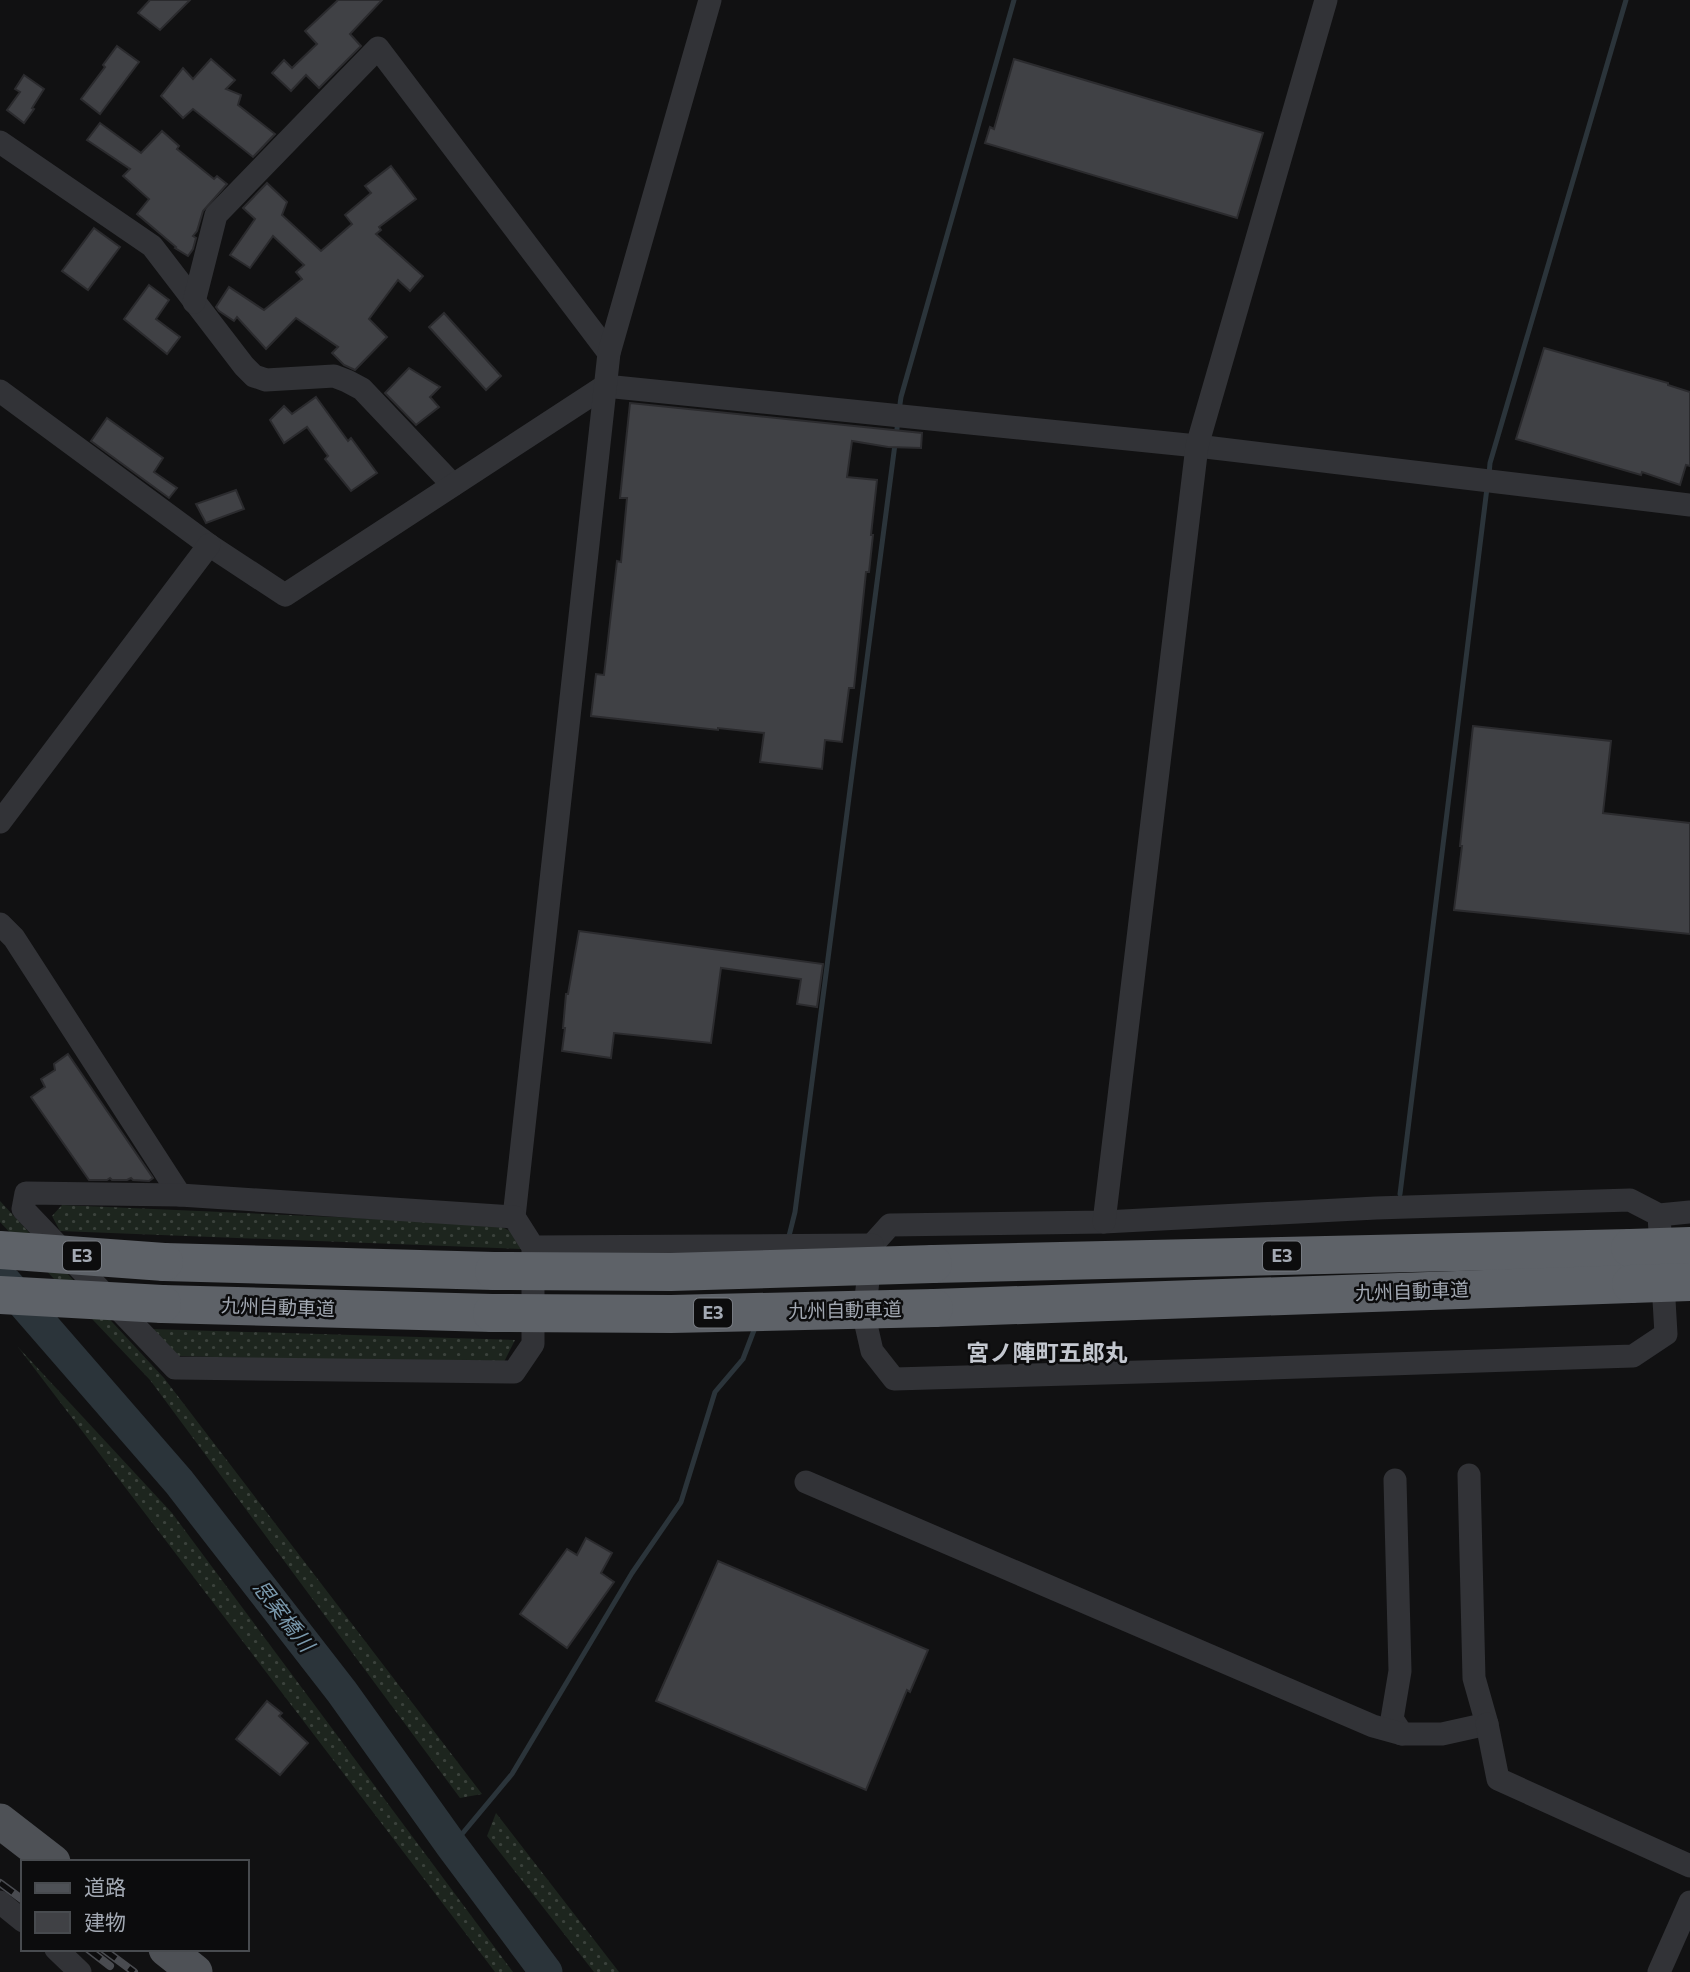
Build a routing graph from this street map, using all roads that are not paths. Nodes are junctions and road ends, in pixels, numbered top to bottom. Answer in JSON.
{"nodes":[{"id":1,"x":710,"y":0,"type":"edge"},
{"id":2,"x":1325,"y":0,"type":"edge"},
{"id":3,"x":0,"y":142,"type":"edge"},
{"id":4,"x":194,"y":302,"type":"junction"},
{"id":5,"x":609,"y":353,"type":"junction"},
{"id":6,"x":606,"y":386,"type":"junction"},
{"id":7,"x":0,"y":391,"type":"edge"},
{"id":8,"x":1197,"y":446,"type":"junction"},
{"id":9,"x":453,"y":485,"type":"junction"},
{"id":10,"x":1690,"y":505,"type":"edge"},
{"id":11,"x":209,"y":545,"type":"junction"},
{"id":12,"x":0,"y":821,"type":"edge"},
{"id":13,"x":0,"y":924,"type":"edge"},
{"id":14,"x":180,"y":1195,"type":"junction"},
{"id":15,"x":1690,"y":1212,"type":"edge"},
{"id":16,"x":1659,"y":1215,"type":"junction"},
{"id":17,"x":513,"y":1217,"type":"junction"},
{"id":18,"x":1104,"y":1222,"type":"junction"},
{"id":19,"x":872,"y":1245,"type":"junction"},
{"id":20,"x":1690,"y":1246,"type":"edge"},
{"id":21,"x":533,"y":1247,"type":"junction"},
{"id":22,"x":0,"y":1250,"type":"edge"},
{"id":23,"x":1631,"y":1266,"type":"junction"},
{"id":24,"x":1690,"y":1282,"type":"edge"},
{"id":25,"x":0,"y":1295,"type":"edge"},
{"id":26,"x":1469,"y":1475,"type":"dead end"},
{"id":27,"x":1395,"y":1480,"type":"dead end"},
{"id":28,"x":806,"y":1482,"type":"dead end"},
{"id":29,"x":1487,"y":1724,"type":"junction"},
{"id":30,"x":1402,"y":1734,"type":"junction"},
{"id":31,"x":0,"y":1821,"type":"edge"},
{"id":32,"x":50,"y":1860,"type":"edge"},
{"id":33,"x":1690,"y":1866,"type":"edge"},
{"id":34,"x":0,"y":1902,"type":"edge"},
{"id":35,"x":1690,"y":1902,"type":"edge"},
{"id":36,"x":21,"y":1919,"type":"edge"},
{"id":37,"x":59,"y":1951,"type":"edge"},
{"id":38,"x":169,"y":1951,"type":"edge"},
{"id":39,"x":80,"y":1972,"type":"edge"},
{"id":40,"x":195,"y":1972,"type":"edge"},
{"id":41,"x":1659,"y":1972,"type":"edge"}],
"edges":[{"from":1,"to":5,"type":"street"},
{"from":2,"to":8,"type":"street"},
{"from":3,"to":4,"type":"street"},
{"from":4,"to":5,"type":"street"},
{"from":4,"to":9,"type":"street"},
{"from":5,"to":6,"type":"street"},
{"from":6,"to":8,"type":"street"},
{"from":6,"to":9,"type":"street"},
{"from":6,"to":17,"type":"street"},
{"from":7,"to":11,"type":"street"},
{"from":8,"to":10,"type":"street"},
{"from":8,"to":18,"type":"street"},
{"from":9,"to":11,"type":"street"},
{"from":11,"to":12,"type":"street"},
{"from":13,"to":14,"type":"street"},
{"from":14,"to":17,"type":"street"},
{"from":14,"to":21,"type":"street"},
{"from":15,"to":16,"type":"street"},
{"from":16,"to":18,"type":"street"},
{"from":16,"to":19,"type":"street"},
{"from":17,"to":21,"type":"street"},
{"from":18,"to":19,"type":"street"},
{"from":19,"to":21,"type":"street"},
{"from":20,"to":23,"type":"highway","name":"九州自動車道","number":"E3","bridge":true},
{"from":22,"to":23,"type":"highway","name":"九州自動車道","number":"E3","bridge":true},
{"from":23,"to":24,"type":"highway","name":"九州自動車道","number":"E3","bridge":true},
{"from":23,"to":25,"type":"highway","name":"九州自動車道","number":"E3","bridge":true},
{"from":26,"to":29,"type":"street"},
{"from":27,"to":30,"type":"street"},
{"from":28,"to":30,"type":"street"},
{"from":29,"to":30,"type":"street"},
{"from":29,"to":33,"type":"street"},
{"from":31,"to":32,"type":"main road"},
{"from":34,"to":36,"type":"street"},
{"from":35,"to":41,"type":"street"},
{"from":37,"to":39,"type":"street"},
{"from":38,"to":40,"type":"main road"}]}
